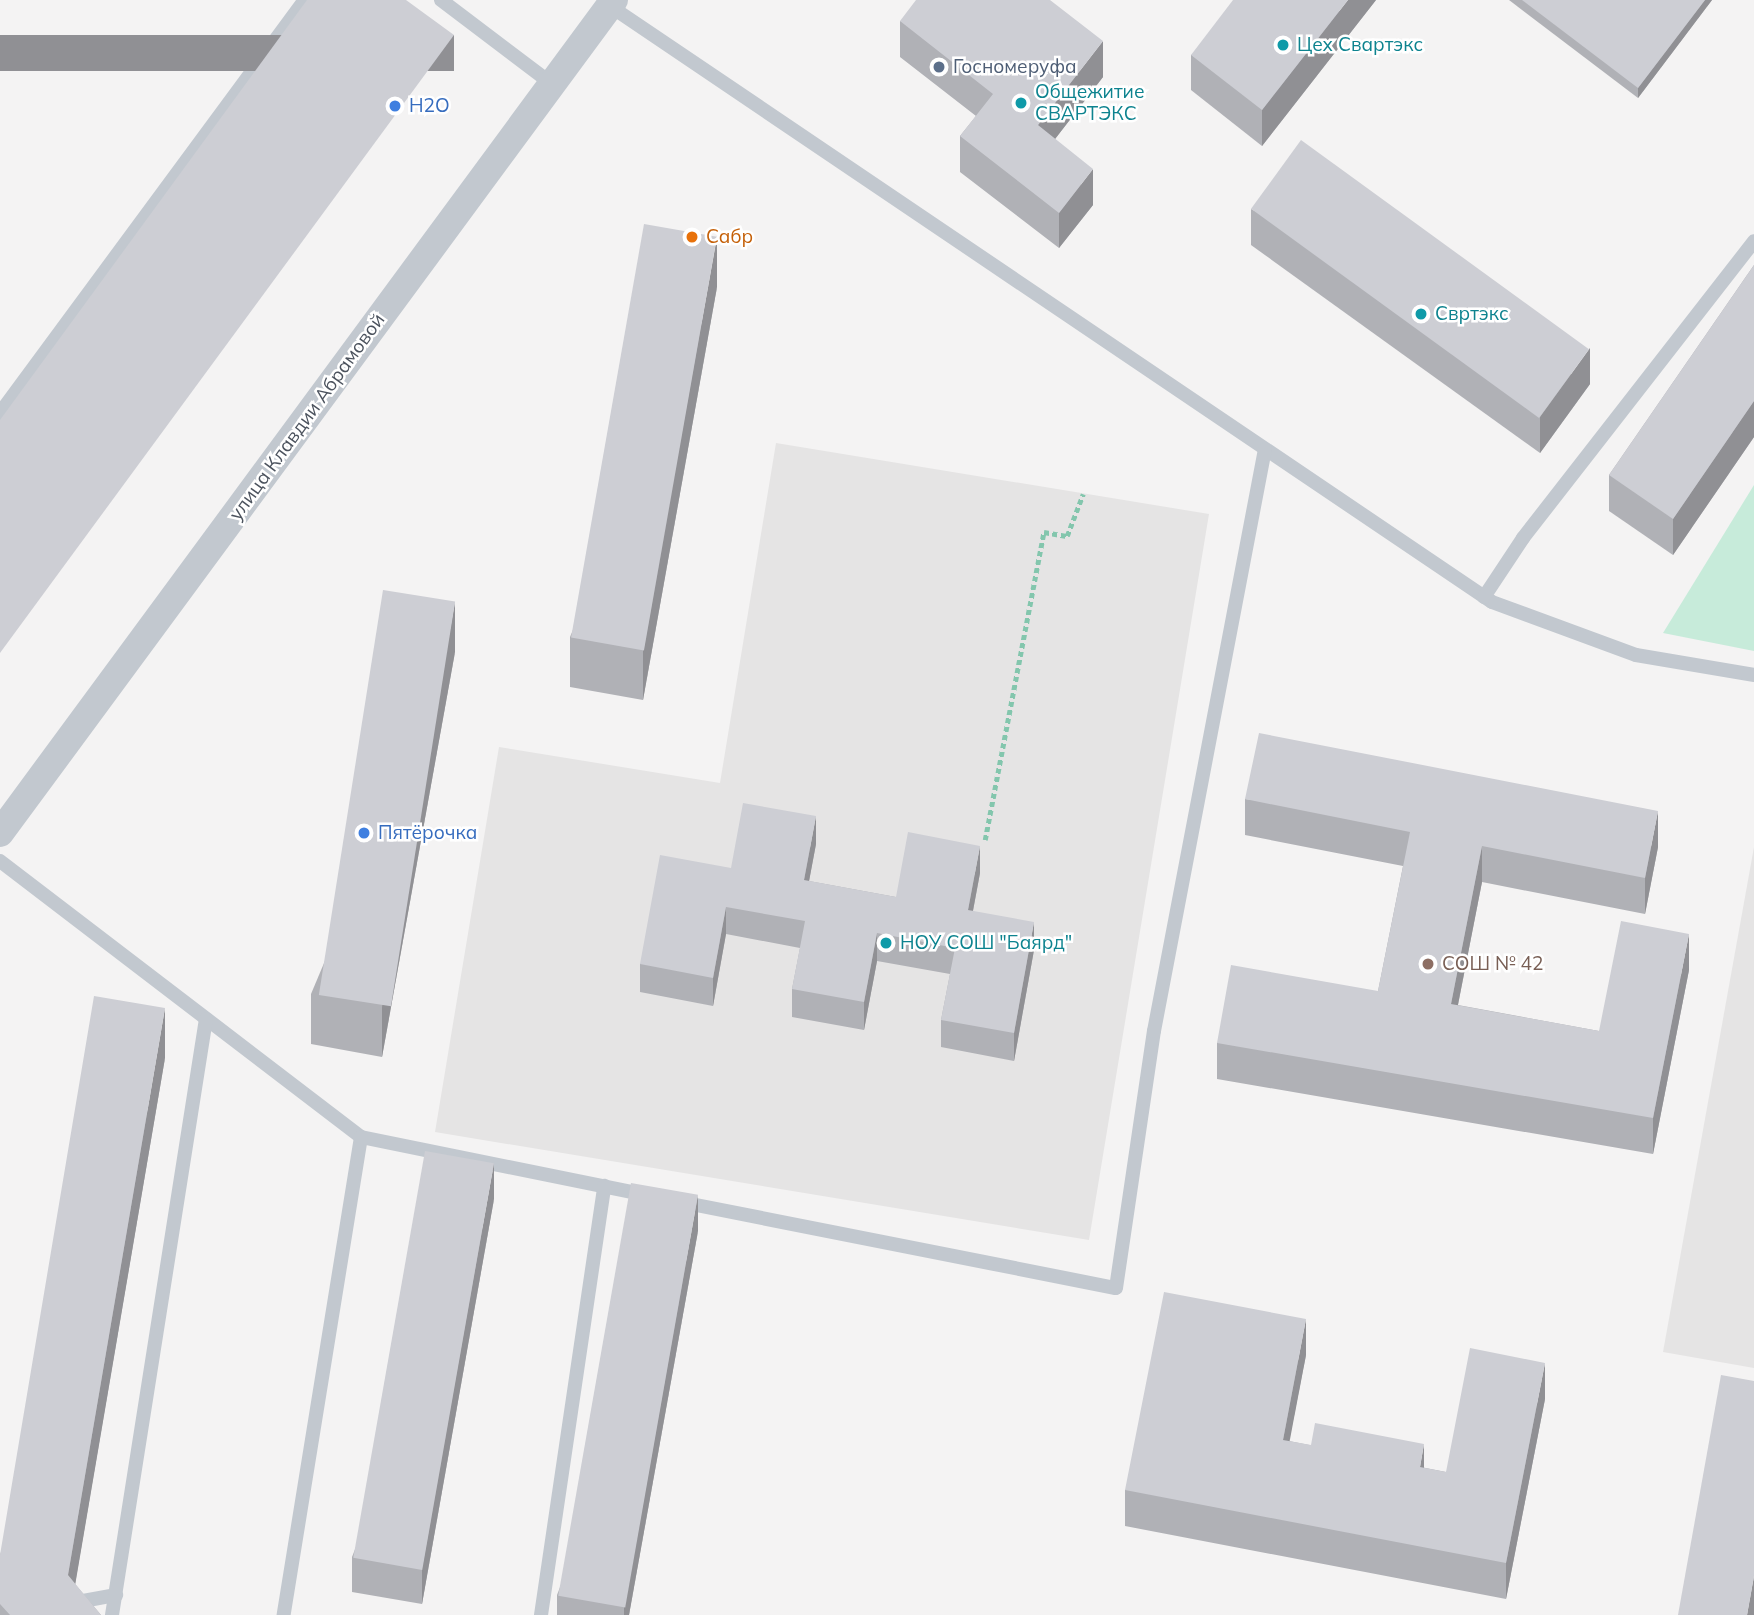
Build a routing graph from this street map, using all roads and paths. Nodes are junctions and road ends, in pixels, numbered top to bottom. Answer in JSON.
{"nodes":[{"id":1,"x":441,"y":0,"type":"edge"},
{"id":2,"x":304,"y":1,"type":"edge"},
{"id":3,"x":612,"y":3,"type":"edge"},
{"id":4,"x":552,"y":84,"type":"junction"},
{"id":5,"x":1754,"y":242,"type":"edge"},
{"id":6,"x":0,"y":413,"type":"edge"},
{"id":7,"x":1265,"y":449,"type":"junction"},
{"id":8,"x":1083,"y":494,"type":"dead end"},
{"id":9,"x":1484,"y":597,"type":"junction"},
{"id":10,"x":1754,"y":675,"type":"edge"},
{"id":11,"x":0,"y":833,"type":"edge"},
{"id":12,"x":985,"y":840,"type":"dead end"},
{"id":13,"x":0,"y":861,"type":"edge"},
{"id":14,"x":206,"y":1019,"type":"junction"},
{"id":15,"x":361,"y":1137,"type":"junction"},
{"id":16,"x":604,"y":1186,"type":"junction"},
{"id":17,"x":116,"y":1595,"type":"junction"},
{"id":18,"x":71,"y":1604,"type":"edge"},
{"id":19,"x":112,"y":1615,"type":"edge"},
{"id":20,"x":284,"y":1615,"type":"edge"},
{"id":21,"x":541,"y":1615,"type":"edge"}],
"edges":[{"from":1,"to":4,"type":"lane"},
{"from":2,"to":6,"type":"lane"},
{"from":3,"to":4,"type":"street","name":"улица Клавдии Абрамовой"},
{"from":3,"to":7,"type":"lane"},
{"from":4,"to":11,"type":"street","name":"улица Клавдии Абрамовой"},
{"from":5,"to":9,"type":"lane"},
{"from":7,"to":9,"type":"lane"},
{"from":7,"to":16,"type":"lane"},
{"from":8,"to":12,"type":"path"},
{"from":9,"to":10,"type":"lane"},
{"from":13,"to":14,"type":"lane"},
{"from":14,"to":15,"type":"lane"},
{"from":14,"to":17,"type":"lane"},
{"from":15,"to":16,"type":"lane"},
{"from":15,"to":20,"type":"lane"},
{"from":16,"to":21,"type":"lane"},
{"from":17,"to":18,"type":"lane"},
{"from":17,"to":19,"type":"lane"}]}
